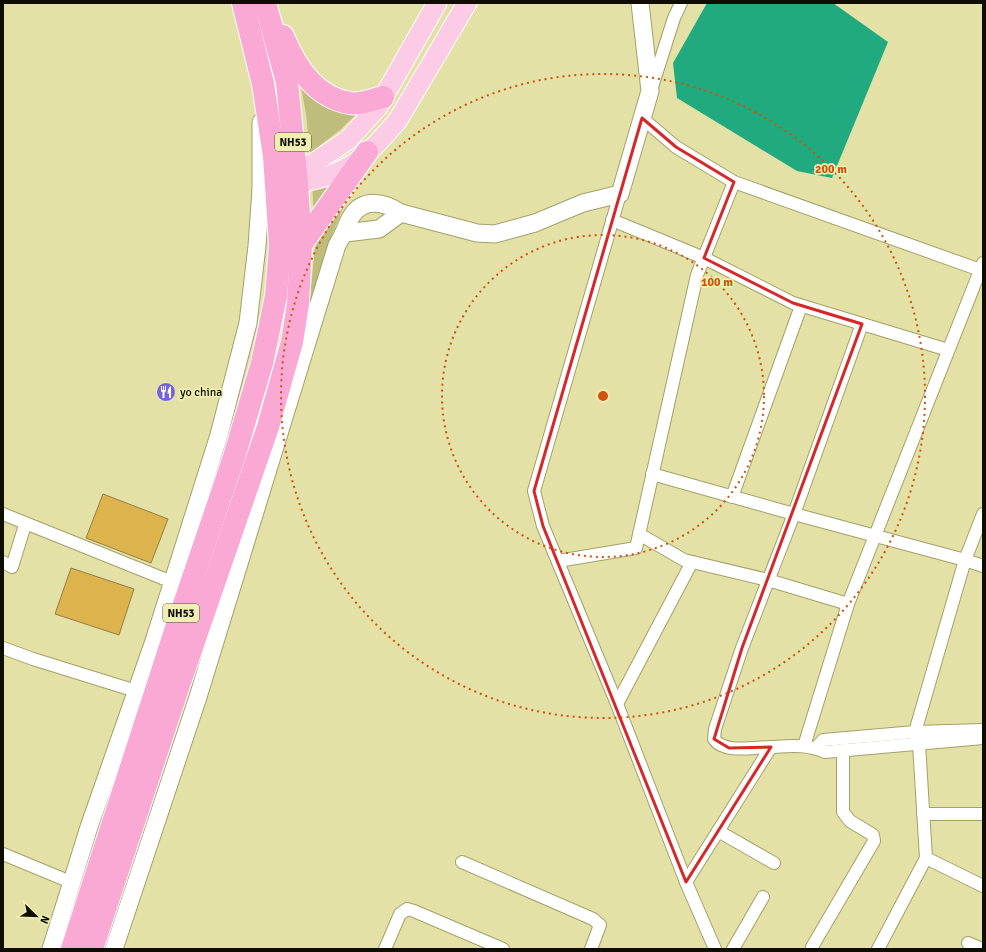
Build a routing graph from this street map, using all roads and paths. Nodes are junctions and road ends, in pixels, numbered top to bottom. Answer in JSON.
{"nodes":[{"id":1,"x":266,"y":3,"type":"edge"},
{"id":2,"x":437,"y":3,"type":"edge"},
{"id":3,"x":467,"y":3,"type":"edge"},
{"id":4,"x":640,"y":3,"type":"edge"},
{"id":5,"x":681,"y":3,"type":"edge"},
{"id":6,"x":244,"y":7,"type":"edge"},
{"id":7,"x":650,"y":91,"type":"junction"},
{"id":8,"x":383,"y":97,"type":"junction"},
{"id":9,"x":642,"y":118,"type":"junction"},
{"id":10,"x":367,"y":152,"type":"junction"},
{"id":11,"x":286,"y":177,"type":"junction"},
{"id":12,"x":734,"y":182,"type":"junction"},
{"id":13,"x":620,"y":194,"type":"junction"},
{"id":14,"x":401,"y":213,"type":"junction"},
{"id":15,"x":612,"y":220,"type":"junction"},
{"id":16,"x":345,"y":233,"type":"junction"},
{"id":17,"x":302,"y":245,"type":"junction"},
{"id":18,"x":704,"y":258,"type":"junction"},
{"id":19,"x":982,"y":268,"type":"edge"},
{"id":20,"x":801,"y":306,"type":"junction"},
{"id":21,"x":862,"y":324,"type":"junction"},
{"id":22,"x":948,"y":350,"type":"junction"},
{"id":23,"x":652,"y":474,"type":"junction"},
{"id":24,"x":732,"y":497,"type":"junction"},
{"id":25,"x":3,"y":514,"type":"edge"},
{"id":26,"x":794,"y":514,"type":"junction"},
{"id":27,"x":983,"y":514,"type":"edge"},
{"id":28,"x":25,"y":525,"type":"junction"},
{"id":29,"x":639,"y":534,"type":"junction"},
{"id":30,"x":875,"y":535,"type":"junction"},
{"id":31,"x":965,"y":560,"type":"junction"},
{"id":32,"x":558,"y":561,"type":"junction"},
{"id":33,"x":3,"y":562,"type":"edge"},
{"id":34,"x":692,"y":562,"type":"junction"},
{"id":35,"x":983,"y":566,"type":"edge"},
{"id":36,"x":768,"y":580,"type":"junction"},
{"id":37,"x":172,"y":582,"type":"junction"},
{"id":38,"x":848,"y":604,"type":"junction"},
{"id":39,"x":3,"y":648,"type":"edge"},
{"id":40,"x":136,"y":691,"type":"junction"},
{"id":41,"x":617,"y":704,"type":"junction"},
{"id":42,"x":983,"y":730,"type":"edge"},
{"id":43,"x":917,"y":738,"type":"junction"},
{"id":44,"x":983,"y":738,"type":"edge"},
{"id":45,"x":771,"y":747,"type":"junction"},
{"id":46,"x":810,"y":747,"type":"junction"},
{"id":47,"x":843,"y":750,"type":"junction"},
{"id":48,"x":923,"y":814,"type":"junction"},
{"id":49,"x":983,"y":814,"type":"edge"},
{"id":50,"x":718,"y":831,"type":"junction"},
{"id":51,"x":3,"y":854,"type":"edge"},
{"id":52,"x":926,"y":858,"type":"junction"},
{"id":53,"x":462,"y":862,"type":"dead end"},
{"id":54,"x":774,"y":863,"type":"dead end"},
{"id":55,"x":686,"y":882,"type":"junction"},
{"id":56,"x":73,"y":883,"type":"junction"},
{"id":57,"x":983,"y":886,"type":"edge"},
{"id":58,"x":763,"y":897,"type":"dead end"},
{"id":59,"x":968,"y":943,"type":"dead end"},
{"id":60,"x":813,"y":948,"type":"edge"},
{"id":61,"x":51,"y":949,"type":"edge"},
{"id":62,"x":72,"y":949,"type":"edge"},
{"id":63,"x":92,"y":949,"type":"edge"},
{"id":64,"x":114,"y":949,"type":"edge"},
{"id":65,"x":385,"y":949,"type":"edge"},
{"id":66,"x":503,"y":949,"type":"edge"},
{"id":67,"x":592,"y":949,"type":"edge"},
{"id":68,"x":715,"y":949,"type":"edge"},
{"id":69,"x":733,"y":949,"type":"edge"},
{"id":70,"x":878,"y":949,"type":"edge"},
{"id":71,"x":982,"y":949,"type":"edge"}],
"edges":[{"from":1,"to":8,"type":"highway"},
{"from":1,"to":11,"type":"highway","number":"NH53"},
{"from":2,"to":8,"type":"main road"},
{"from":3,"to":10,"type":"main road"},
{"from":4,"to":7,"type":"street"},
{"from":5,"to":7,"type":"street"},
{"from":6,"to":11,"type":"highway","number":"NH53"},
{"from":6,"to":37,"type":"street"},
{"from":7,"to":9,"type":"street"},
{"from":8,"to":11,"type":"main road"},
{"from":9,"to":12,"type":"street"},
{"from":9,"to":13,"type":"street"},
{"from":10,"to":11,"type":"main road"},
{"from":10,"to":17,"type":"highway"},
{"from":11,"to":17,"type":"highway","number":"NH53"},
{"from":11,"to":62,"type":"highway","number":"NH53"},
{"from":12,"to":18,"type":"street"},
{"from":12,"to":19,"type":"street"},
{"from":13,"to":14,"type":"street"},
{"from":13,"to":15,"type":"street"},
{"from":14,"to":16,"type":"street"},
{"from":14,"to":16,"type":"street"},
{"from":15,"to":18,"type":"street"},
{"from":15,"to":32,"type":"street"},
{"from":16,"to":64,"type":"street"},
{"from":17,"to":63,"type":"highway","number":"NH53"},
{"from":18,"to":20,"type":"street"},
{"from":18,"to":23,"type":"street"},
{"from":19,"to":22,"type":"street"},
{"from":20,"to":21,"type":"street"},
{"from":20,"to":24,"type":"street"},
{"from":21,"to":22,"type":"street"},
{"from":21,"to":26,"type":"street"},
{"from":22,"to":30,"type":"street"},
{"from":23,"to":24,"type":"street"},
{"from":23,"to":29,"type":"street"},
{"from":24,"to":26,"type":"street"},
{"from":25,"to":28,"type":"street"},
{"from":26,"to":30,"type":"street"},
{"from":26,"to":36,"type":"street"},
{"from":27,"to":31,"type":"street"},
{"from":28,"to":33,"type":"street"},
{"from":28,"to":37,"type":"street"},
{"from":29,"to":32,"type":"street"},
{"from":29,"to":34,"type":"street"},
{"from":30,"to":31,"type":"street"},
{"from":30,"to":38,"type":"street"},
{"from":31,"to":35,"type":"street"},
{"from":31,"to":43,"type":"street"},
{"from":32,"to":41,"type":"street"},
{"from":34,"to":36,"type":"street"},
{"from":34,"to":41,"type":"street"},
{"from":36,"to":38,"type":"street"},
{"from":36,"to":45,"type":"street"},
{"from":37,"to":40,"type":"street"},
{"from":38,"to":46,"type":"street"},
{"from":39,"to":40,"type":"street"},
{"from":40,"to":56,"type":"street"},
{"from":41,"to":55,"type":"street"},
{"from":42,"to":43,"type":"street"},
{"from":43,"to":44,"type":"street"},
{"from":43,"to":46,"type":"street"},
{"from":43,"to":47,"type":"street"},
{"from":43,"to":48,"type":"street"},
{"from":45,"to":46,"type":"street"},
{"from":45,"to":50,"type":"street"},
{"from":46,"to":47,"type":"street"},
{"from":47,"to":60,"type":"street"},
{"from":48,"to":49,"type":"street"},
{"from":48,"to":52,"type":"street"},
{"from":50,"to":54,"type":"street"},
{"from":50,"to":55,"type":"street"},
{"from":51,"to":56,"type":"street"},
{"from":52,"to":57,"type":"street"},
{"from":52,"to":70,"type":"street"},
{"from":53,"to":67,"type":"street"},
{"from":55,"to":68,"type":"street"},
{"from":56,"to":61,"type":"street"},
{"from":58,"to":69,"type":"street"},
{"from":59,"to":71,"type":"street"},
{"from":65,"to":66,"type":"street"}]}
